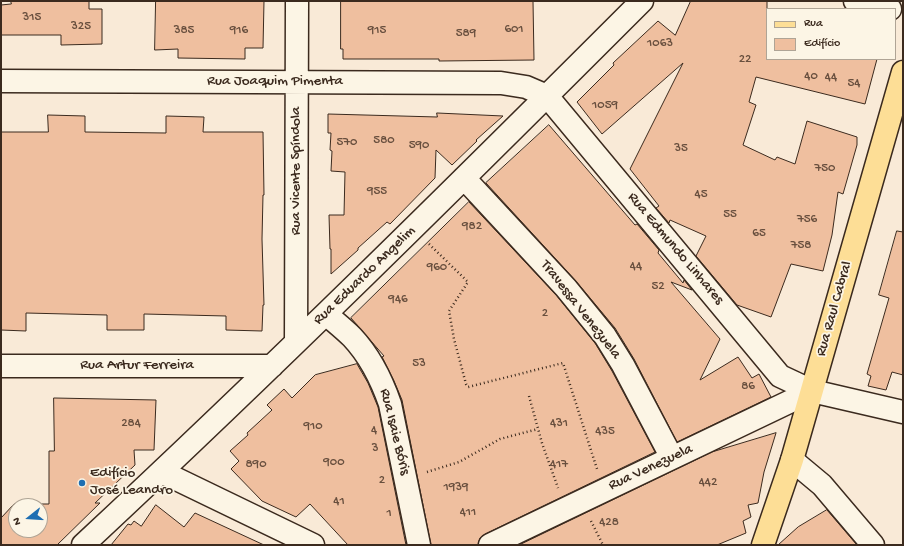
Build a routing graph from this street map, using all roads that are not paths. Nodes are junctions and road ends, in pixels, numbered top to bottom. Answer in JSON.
{"nodes":[{"id":1,"x":297,"y":1,"type":"edge"},
{"id":2,"x":642,"y":1,"type":"edge"},
{"id":3,"x":854,"y":1,"type":"edge"},
{"id":4,"x":886,"y":8,"type":"edge"},
{"id":5,"x":903,"y":72,"type":"edge"},
{"id":6,"x":1,"y":80,"type":"edge"},
{"id":7,"x":297,"y":82,"type":"junction"},
{"id":8,"x":547,"y":96,"type":"junction"},
{"id":9,"x":464,"y":178,"type":"junction"},
{"id":10,"x":326,"y":314,"type":"junction"},
{"id":11,"x":296,"y":342,"type":"junction"},
{"id":12,"x":1,"y":366,"type":"edge"},
{"id":13,"x":272,"y":366,"type":"junction"},
{"id":14,"x":812,"y":391,"type":"junction"},
{"id":15,"x":903,"y":412,"type":"edge"},
{"id":16,"x":672,"y":458,"type":"junction"},
{"id":17,"x":792,"y":460,"type":"junction"},
{"id":18,"x":162,"y":472,"type":"junction"},
{"id":19,"x":83,"y":545,"type":"edge"},
{"id":20,"x":313,"y":545,"type":"edge"},
{"id":21,"x":419,"y":545,"type":"edge"},
{"id":22,"x":490,"y":545,"type":"edge"},
{"id":23,"x":763,"y":545,"type":"edge"},
{"id":24,"x":873,"y":545,"type":"edge"}],
"edges":[{"from":1,"to":7,"type":"street","name":"Rua Vicente Spíndola"},
{"from":2,"to":8,"type":"street","name":"Rua Eduardo Angelim"},
{"from":3,"to":4,"type":"street"},
{"from":5,"to":14,"type":"main road","name":"Rua Raul Cabral"},
{"from":6,"to":7,"type":"street","name":"Rua Joaquim Pimenta"},
{"from":7,"to":8,"type":"street","name":"Rua Joaquim Pimenta"},
{"from":7,"to":11,"type":"street","name":"Rua Vicente Spíndola"},
{"from":8,"to":9,"type":"street","name":"Rua Eduardo Angelim"},
{"from":8,"to":14,"type":"street","name":"Rua Edmundo Linhares"},
{"from":9,"to":10,"type":"street","name":"Rua Eduardo Angelim"},
{"from":9,"to":16,"type":"street","name":"Travessa Venezuela"},
{"from":10,"to":11,"type":"street","name":"Rua Eduardo Angelim"},
{"from":10,"to":21,"type":"street","name":"Rua Isaie Bóris"},
{"from":11,"to":13,"type":"street","name":"Rua Eduardo Angelim"},
{"from":12,"to":13,"type":"street","name":"Rua Artur Ferreira"},
{"from":13,"to":18,"type":"street","name":"Rua Eduardo Angelim"},
{"from":14,"to":15,"type":"street","name":"Rua Edmundo Linhares"},
{"from":14,"to":16,"type":"street","name":"Rua Venezuela"},
{"from":14,"to":17,"type":"main road","name":"Rua Raul Cabral"},
{"from":16,"to":22,"type":"street","name":"Rua Venezuela"},
{"from":17,"to":23,"type":"main road","name":"Rua Raul Cabral"},
{"from":17,"to":24,"type":"street"},
{"from":18,"to":19,"type":"street","name":"Rua Eduardo Angelim"},
{"from":18,"to":20,"type":"street"}]}
